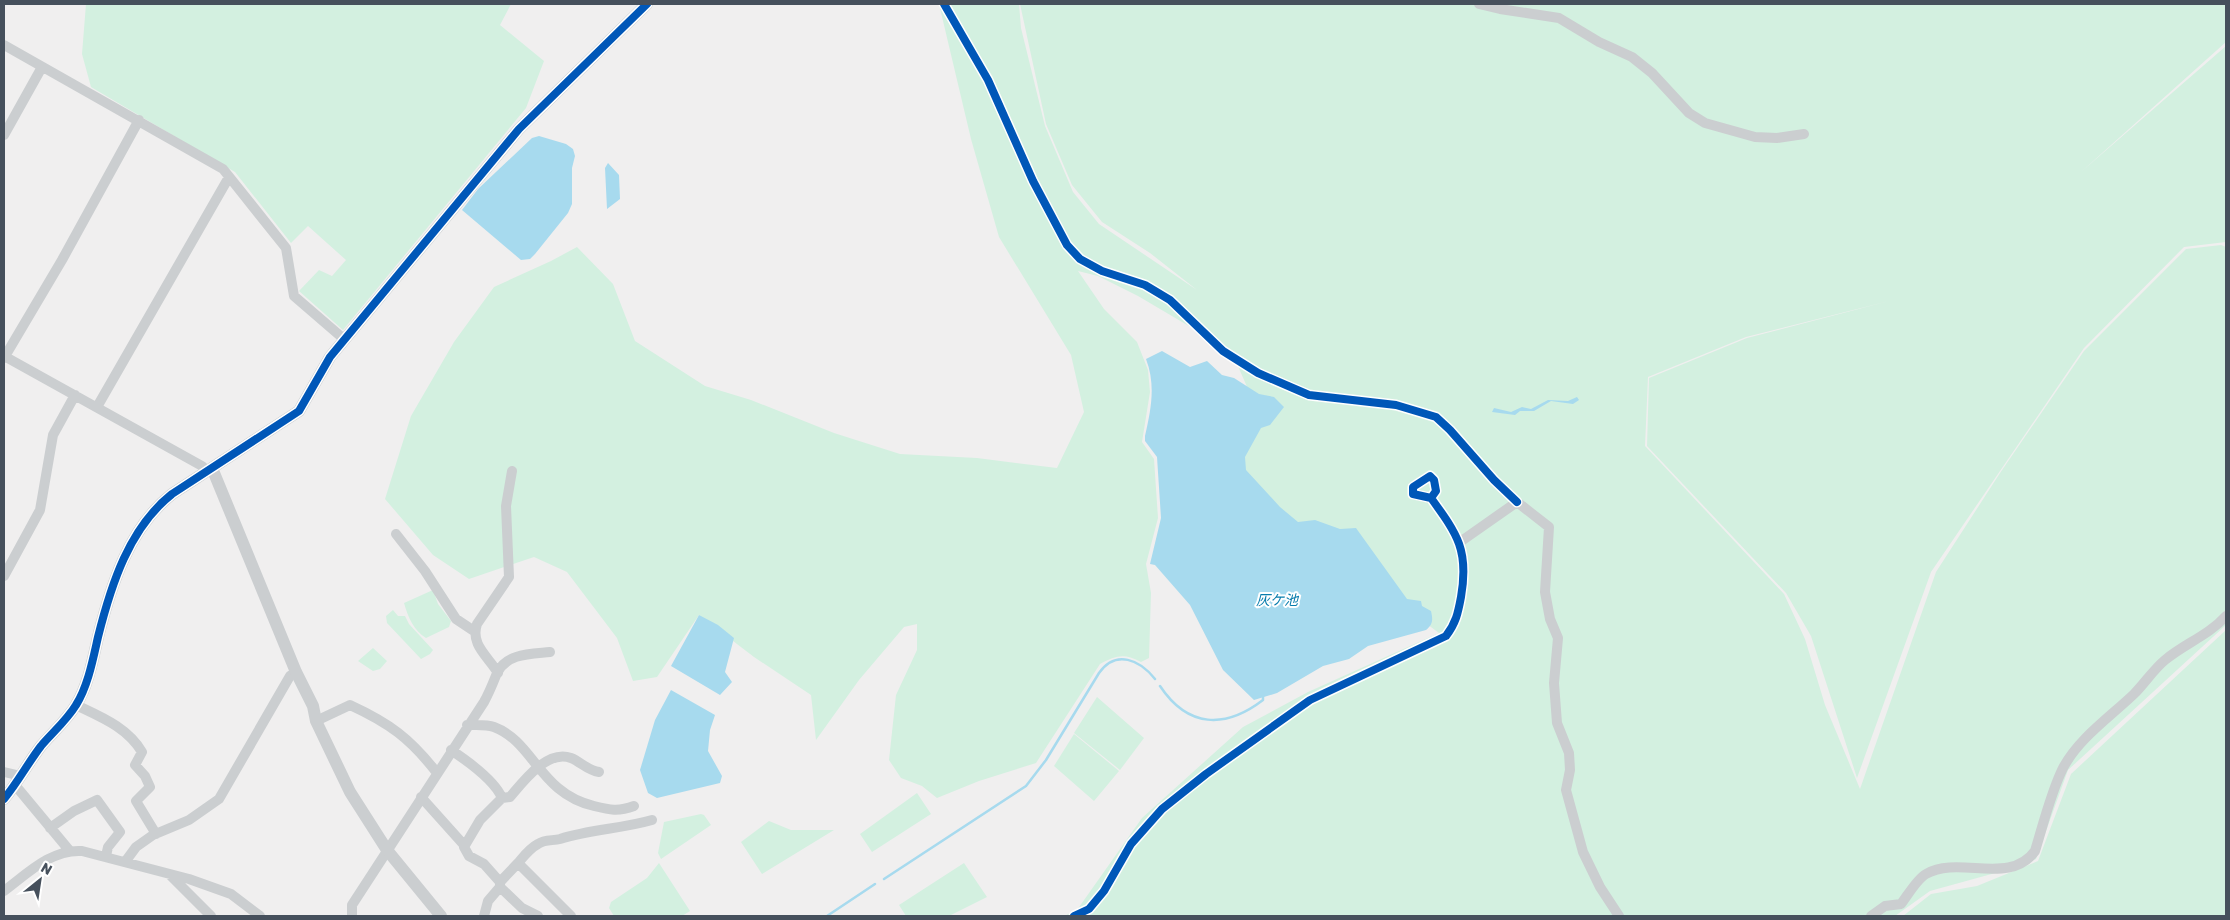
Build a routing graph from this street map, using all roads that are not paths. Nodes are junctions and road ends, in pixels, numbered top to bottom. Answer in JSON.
{"nodes":[{"id":1,"x":647,"y":4,"type":"edge"},
{"id":2,"x":944,"y":4,"type":"edge"},
{"id":3,"x":1479,"y":4,"type":"edge"},
{"id":4,"x":4,"y":46,"type":"edge"},
{"id":5,"x":42,"y":67,"type":"junction"},
{"id":6,"x":139,"y":120,"type":"junction"},
{"id":7,"x":1804,"y":134,"type":"dead end"},
{"id":8,"x":4,"y":135,"type":"edge"},
{"id":9,"x":229,"y":177,"type":"junction"},
{"id":10,"x":345,"y":340,"type":"junction"},
{"id":11,"x":4,"y":357,"type":"edge"},
{"id":12,"x":75,"y":395,"type":"junction"},
{"id":13,"x":97,"y":407,"type":"junction"},
{"id":14,"x":210,"y":470,"type":"junction"},
{"id":15,"x":512,"y":471,"type":"dead end"},
{"id":16,"x":1431,"y":498,"type":"dead end"},
{"id":17,"x":1518,"y":502,"type":"junction"},
{"id":18,"x":396,"y":534,"type":"dead end"},
{"id":19,"x":1460,"y":542,"type":"junction"},
{"id":20,"x":4,"y":576,"type":"edge"},
{"id":21,"x":2226,"y":616,"type":"edge"},
{"id":22,"x":474,"y":631,"type":"junction"},
{"id":23,"x":550,"y":652,"type":"dead end"},
{"id":24,"x":296,"y":672,"type":"junction"},
{"id":25,"x":498,"y":673,"type":"junction"},
{"id":26,"x":76,"y":705,"type":"junction"},
{"id":27,"x":316,"y":721,"type":"junction"},
{"id":28,"x":467,"y":725,"type":"junction"},
{"id":29,"x":450,"y":750,"type":"junction"},
{"id":30,"x":536,"y":767,"type":"junction"},
{"id":31,"x":4,"y":772,"type":"edge"},
{"id":32,"x":599,"y":772,"type":"dead end"},
{"id":33,"x":437,"y":773,"type":"junction"},
{"id":34,"x":18,"y":781,"type":"junction"},
{"id":35,"x":421,"y":798,"type":"junction"},
{"id":36,"x":502,"y":798,"type":"junction"},
{"id":37,"x":4,"y":799,"type":"edge"},
{"id":38,"x":634,"y":806,"type":"dead end"},
{"id":39,"x":652,"y":820,"type":"dead end"},
{"id":40,"x":50,"y":828,"type":"junction"},
{"id":41,"x":156,"y":834,"type":"junction"},
{"id":42,"x":464,"y":845,"type":"junction"},
{"id":43,"x":68,"y":850,"type":"junction"},
{"id":44,"x":387,"y":850,"type":"junction"},
{"id":45,"x":106,"y":856,"type":"junction"},
{"id":46,"x":124,"y":862,"type":"junction"},
{"id":47,"x":518,"y":863,"type":"junction"},
{"id":48,"x":168,"y":874,"type":"junction"},
{"id":49,"x":500,"y":884,"type":"junction"},
{"id":50,"x":4,"y":891,"type":"edge"},
{"id":51,"x":205,"y":914,"type":"edge"},
{"id":52,"x":260,"y":916,"type":"edge"},
{"id":53,"x":352,"y":916,"type":"edge"},
{"id":54,"x":441,"y":916,"type":"edge"},
{"id":55,"x":484,"y":916,"type":"edge"},
{"id":56,"x":538,"y":916,"type":"edge"},
{"id":57,"x":571,"y":916,"type":"edge"},
{"id":58,"x":1074,"y":916,"type":"edge"},
{"id":59,"x":1619,"y":916,"type":"edge"},
{"id":60,"x":1871,"y":916,"type":"edge"}],
"edges":[{"from":1,"to":10,"type":"street"},
{"from":2,"to":17,"type":"street"},
{"from":3,"to":7,"type":"street"},
{"from":4,"to":5,"type":"street"},
{"from":5,"to":6,"type":"street"},
{"from":5,"to":8,"type":"street"},
{"from":6,"to":9,"type":"street"},
{"from":6,"to":11,"type":"street"},
{"from":9,"to":10,"type":"street"},
{"from":9,"to":13,"type":"street"},
{"from":10,"to":14,"type":"street"},
{"from":11,"to":12,"type":"street"},
{"from":12,"to":13,"type":"street"},
{"from":12,"to":20,"type":"street"},
{"from":13,"to":14,"type":"street"},
{"from":14,"to":24,"type":"street"},
{"from":14,"to":26,"type":"street"},
{"from":15,"to":22,"type":"street"},
{"from":16,"to":19,"type":"street"},
{"from":17,"to":19,"type":"street"},
{"from":17,"to":59,"type":"street"},
{"from":18,"to":22,"type":"street"},
{"from":19,"to":58,"type":"street"},
{"from":21,"to":60,"type":"street"},
{"from":22,"to":25,"type":"street"},
{"from":23,"to":25,"type":"street"},
{"from":24,"to":27,"type":"street"},
{"from":24,"to":41,"type":"street"},
{"from":25,"to":28,"type":"street"},
{"from":26,"to":34,"type":"street"},
{"from":26,"to":41,"type":"street"},
{"from":27,"to":33,"type":"street"},
{"from":27,"to":44,"type":"street"},
{"from":28,"to":29,"type":"street"},
{"from":28,"to":30,"type":"street"},
{"from":29,"to":33,"type":"street"},
{"from":29,"to":36,"type":"street"},
{"from":30,"to":32,"type":"street"},
{"from":30,"to":36,"type":"street"},
{"from":30,"to":38,"type":"street"},
{"from":31,"to":34,"type":"street"},
{"from":33,"to":35,"type":"street"},
{"from":34,"to":37,"type":"street"},
{"from":34,"to":40,"type":"street"},
{"from":35,"to":42,"type":"street"},
{"from":35,"to":44,"type":"street"},
{"from":36,"to":42,"type":"street"},
{"from":39,"to":47,"type":"street"},
{"from":40,"to":43,"type":"street"},
{"from":40,"to":45,"type":"street"},
{"from":41,"to":46,"type":"street"},
{"from":42,"to":49,"type":"street"},
{"from":43,"to":45,"type":"street"},
{"from":43,"to":50,"type":"street"},
{"from":44,"to":53,"type":"street"},
{"from":44,"to":54,"type":"street"},
{"from":45,"to":46,"type":"street"},
{"from":46,"to":48,"type":"street"},
{"from":47,"to":49,"type":"street"},
{"from":47,"to":57,"type":"street"},
{"from":48,"to":51,"type":"street"},
{"from":48,"to":52,"type":"street"},
{"from":49,"to":55,"type":"street"},
{"from":49,"to":56,"type":"street"}]}
